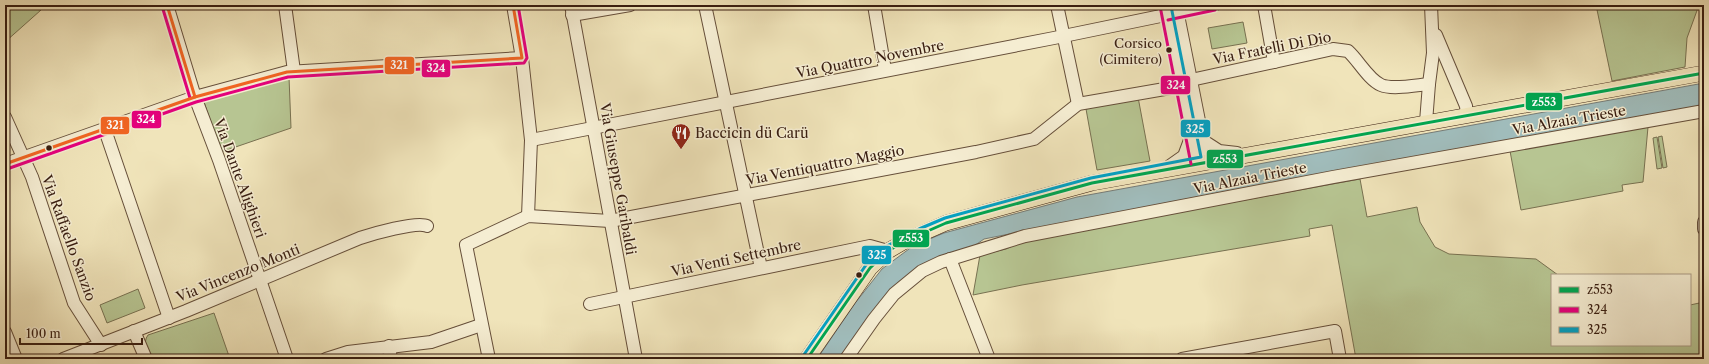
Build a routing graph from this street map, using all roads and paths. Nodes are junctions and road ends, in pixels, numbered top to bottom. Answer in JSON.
{"nodes":[{"id":1,"x":167,"y":5,"type":"edge"},
{"id":2,"x":285,"y":5,"type":"edge"},
{"id":3,"x":513,"y":5,"type":"edge"},
{"id":4,"x":630,"y":5,"type":"edge"},
{"id":5,"x":705,"y":5,"type":"edge"},
{"id":6,"x":874,"y":5,"type":"edge"},
{"id":7,"x":1057,"y":5,"type":"edge"},
{"id":8,"x":1214,"y":5,"type":"edge"},
{"id":9,"x":1264,"y":5,"type":"edge"},
{"id":10,"x":1431,"y":5,"type":"edge"},
{"id":11,"x":1171,"y":9,"type":"edge"},
{"id":12,"x":572,"y":10,"type":"edge"},
{"id":13,"x":1433,"y":28,"type":"junction"},
{"id":14,"x":1064,"y":36,"type":"junction"},
{"id":15,"x":522,"y":58,"type":"junction"},
{"id":16,"x":1274,"y":62,"type":"junction"},
{"id":17,"x":885,"y":70,"type":"junction"},
{"id":18,"x":294,"y":71,"type":"junction"},
{"id":19,"x":1704,"y":73,"type":"edge"},
{"id":20,"x":1186,"y":83,"type":"junction"},
{"id":21,"x":1429,"y":84,"type":"junction"},
{"id":22,"x":195,"y":97,"type":"junction"},
{"id":23,"x":726,"y":102,"type":"junction"},
{"id":24,"x":1078,"y":104,"type":"junction"},
{"id":25,"x":1704,"y":111,"type":"edge"},
{"id":26,"x":1467,"y":115,"type":"junction"},
{"id":27,"x":5,"y":117,"type":"edge"},
{"id":28,"x":1426,"y":122,"type":"junction"},
{"id":29,"x":593,"y":128,"type":"junction"},
{"id":30,"x":105,"y":130,"type":"junction"},
{"id":31,"x":1190,"y":134,"type":"junction"},
{"id":32,"x":5,"y":136,"type":"edge"},
{"id":33,"x":531,"y":140,"type":"junction"},
{"id":34,"x":1202,"y":140,"type":"junction"},
{"id":35,"x":1248,"y":154,"type":"junction"},
{"id":36,"x":14,"y":161,"type":"edge"},
{"id":37,"x":1201,"y":162,"type":"junction"},
{"id":38,"x":1167,"y":168,"type":"junction"},
{"id":39,"x":746,"y":196,"type":"junction"},
{"id":40,"x":528,"y":216,"type":"junction"},
{"id":41,"x":610,"y":221,"type":"junction"},
{"id":42,"x":1704,"y":222,"type":"edge"},
{"id":43,"x":427,"y":226,"type":"dead end"},
{"id":44,"x":1704,"y":229,"type":"edge"},
{"id":45,"x":888,"y":251,"type":"junction"},
{"id":46,"x":950,"y":259,"type":"junction"},
{"id":47,"x":761,"y":268,"type":"junction"},
{"id":48,"x":260,"y":281,"type":"junction"},
{"id":49,"x":624,"y":297,"type":"junction"},
{"id":50,"x":590,"y":304,"type":"dead end"},
{"id":51,"x":169,"y":318,"type":"junction"},
{"id":52,"x":480,"y":325,"type":"junction"},
{"id":53,"x":134,"y":331,"type":"junction"},
{"id":54,"x":5,"y":332,"type":"edge"},
{"id":55,"x":101,"y":345,"type":"junction"},
{"id":56,"x":389,"y":346,"type":"junction"},
{"id":57,"x":16,"y":359,"type":"edge"},
{"id":58,"x":62,"y":359,"type":"edge"},
{"id":59,"x":146,"y":359,"type":"edge"},
{"id":60,"x":287,"y":359,"type":"edge"},
{"id":61,"x":326,"y":359,"type":"edge"},
{"id":62,"x":390,"y":359,"type":"edge"},
{"id":63,"x":489,"y":359,"type":"edge"},
{"id":64,"x":636,"y":359,"type":"edge"},
{"id":65,"x":807,"y":359,"type":"edge"},
{"id":66,"x":846,"y":359,"type":"edge"},
{"id":67,"x":989,"y":359,"type":"edge"},
{"id":68,"x":1182,"y":359,"type":"edge"},
{"id":69,"x":1340,"y":359,"type":"edge"}],
"edges":[{"from":1,"to":22,"type":"street","name":"Via Dante Alighieri"},
{"from":2,"to":18,"type":"street"},
{"from":3,"to":15,"type":"street"},
{"from":4,"to":12,"type":"street"},
{"from":5,"to":23,"type":"street"},
{"from":6,"to":17,"type":"street"},
{"from":7,"to":14,"type":"street"},
{"from":8,"to":11,"type":"street","name":"Via Quattro Novembre"},
{"from":9,"to":16,"type":"street"},
{"from":10,"to":13,"type":"street"},
{"from":11,"to":14,"type":"street","name":"Via Quattro Novembre"},
{"from":11,"to":20,"type":"street"},
{"from":12,"to":29,"type":"street","name":"Via Giuseppe Garibaldi"},
{"from":13,"to":21,"type":"street"},
{"from":13,"to":26,"type":"street"},
{"from":14,"to":17,"type":"street","name":"Via Quattro Novembre"},
{"from":14,"to":24,"type":"street"},
{"from":15,"to":18,"type":"street"},
{"from":15,"to":33,"type":"street"},
{"from":16,"to":20,"type":"street","name":"Via Fratelli Di Dio"},
{"from":16,"to":21,"type":"street","name":"Via Fratelli Di Dio"},
{"from":17,"to":23,"type":"street","name":"Via Quattro Novembre"},
{"from":18,"to":22,"type":"street"},
{"from":19,"to":26,"type":"main road"},
{"from":20,"to":24,"type":"street","name":"Via Ventiquattro Maggio"},
{"from":20,"to":31,"type":"street"},
{"from":20,"to":34,"type":"street"},
{"from":21,"to":28,"type":"street"},
{"from":22,"to":30,"type":"street"},
{"from":22,"to":48,"type":"street","name":"Via Dante Alighieri"},
{"from":23,"to":29,"type":"street","name":"Via Quattro Novembre"},
{"from":23,"to":39,"type":"street"},
{"from":24,"to":39,"type":"street","name":"Via Ventiquattro Maggio"},
{"from":25,"to":46,"type":"street","name":"Via Alzaia Trieste"},
{"from":26,"to":28,"type":"main road"},
{"from":27,"to":36,"type":"street","name":"Via Raffaello Sanzio"},
{"from":28,"to":35,"type":"main road"},
{"from":29,"to":33,"type":"street","name":"Via Quattro Novembre"},
{"from":29,"to":41,"type":"street","name":"Via Giuseppe Garibaldi"},
{"from":30,"to":36,"type":"street"},
{"from":30,"to":51,"type":"street"},
{"from":31,"to":37,"type":"street"},
{"from":31,"to":38,"type":"street"},
{"from":32,"to":36,"type":"street","name":"Via Raffaello Sanzio"},
{"from":33,"to":40,"type":"street"},
{"from":34,"to":35,"type":"street"},
{"from":34,"to":37,"type":"street"},
{"from":35,"to":37,"type":"main road"},
{"from":36,"to":55,"type":"street","name":"Via Raffaello Sanzio"},
{"from":37,"to":38,"type":"main road"},
{"from":38,"to":45,"type":"main road"},
{"from":39,"to":41,"type":"street","name":"Via Ventiquattro Maggio"},
{"from":39,"to":47,"type":"street"},
{"from":40,"to":41,"type":"street","name":"Via Ventiquattro Maggio"},
{"from":40,"to":52,"type":"street","name":"Via Ventiquattro Maggio"},
{"from":41,"to":49,"type":"street","name":"Via Giuseppe Garibaldi"},
{"from":42,"to":44,"type":"street"},
{"from":43,"to":48,"type":"street","name":"Via Vincenzo Monti"},
{"from":45,"to":47,"type":"street","name":"Via Venti Settembre"},
{"from":45,"to":65,"type":"main road"},
{"from":46,"to":66,"type":"street","name":"Via Alzaia Trieste"},
{"from":46,"to":67,"type":"street"},
{"from":47,"to":49,"type":"street","name":"Via Venti Settembre"},
{"from":48,"to":51,"type":"street","name":"Via Vincenzo Monti"},
{"from":48,"to":60,"type":"street","name":"Via Dante Alighieri"},
{"from":49,"to":50,"type":"street","name":"Via Venti Settembre"},
{"from":49,"to":64,"type":"street","name":"Via Giuseppe Garibaldi"},
{"from":51,"to":53,"type":"street","name":"Via Vincenzo Monti"},
{"from":52,"to":56,"type":"street"},
{"from":52,"to":63,"type":"street"},
{"from":53,"to":55,"type":"street","name":"Via Vincenzo Monti"},
{"from":53,"to":59,"type":"street"},
{"from":54,"to":57,"type":"street"},
{"from":55,"to":58,"type":"street","name":"Via Vincenzo Monti"},
{"from":56,"to":61,"type":"street"},
{"from":56,"to":62,"type":"street"},
{"from":68,"to":69,"type":"street"}]}
